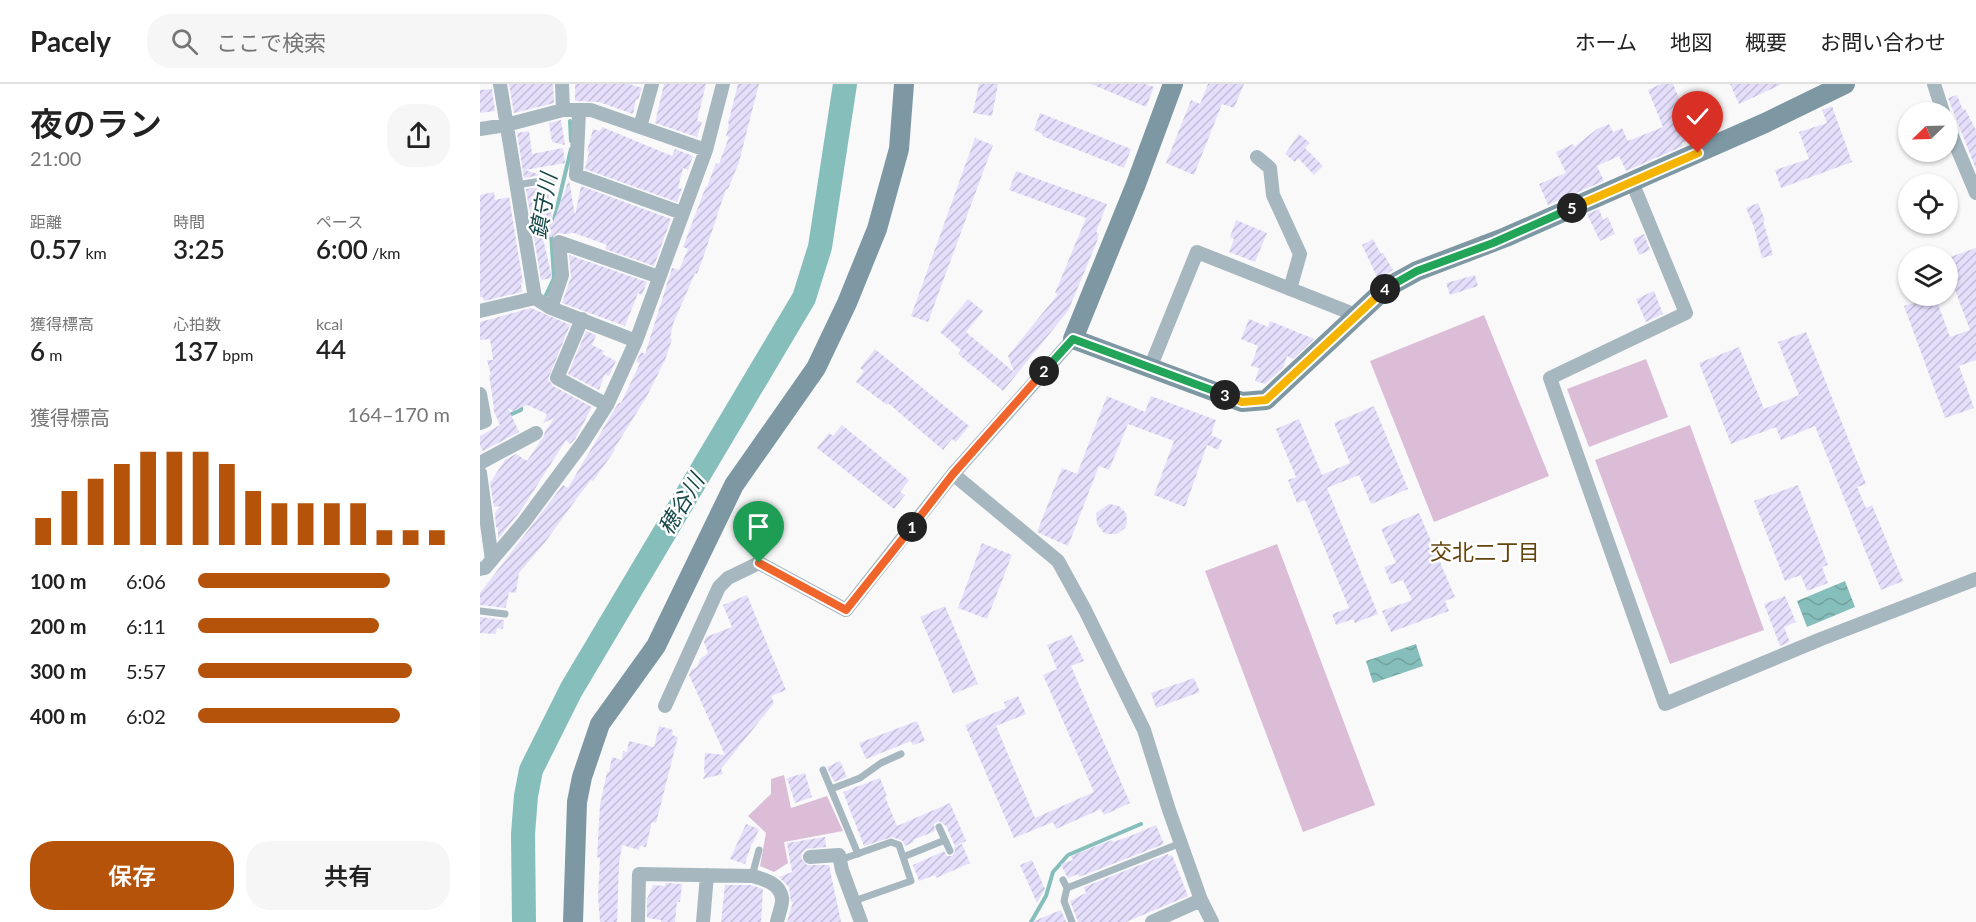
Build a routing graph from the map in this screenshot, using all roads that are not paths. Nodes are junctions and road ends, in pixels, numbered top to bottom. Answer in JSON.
{"nodes":[{"id":1,"x":500,"y":84,"type":"edge"},
{"id":2,"x":562,"y":84,"type":"edge"},
{"id":3,"x":652,"y":84,"type":"edge"},
{"id":4,"x":723,"y":84,"type":"edge"},
{"id":5,"x":904,"y":84,"type":"edge"},
{"id":6,"x":1173,"y":84,"type":"edge"},
{"id":7,"x":1845,"y":84,"type":"edge"},
{"id":8,"x":1934,"y":84,"type":"edge"},
{"id":9,"x":1940,"y":102,"type":"edge"},
{"id":10,"x":563,"y":110,"type":"junction"},
{"id":11,"x":579,"y":112,"type":"junction"},
{"id":12,"x":506,"y":125,"type":"junction"},
{"id":13,"x":640,"y":127,"type":"junction"},
{"id":14,"x":480,"y":129,"type":"edge"},
{"id":15,"x":706,"y":150,"type":"junction"},
{"id":16,"x":1958,"y":150,"type":"edge"},
{"id":17,"x":1257,"y":157,"type":"dead end"},
{"id":18,"x":554,"y":180,"type":"dead end"},
{"id":19,"x":1632,"y":182,"type":"junction"},
{"id":20,"x":516,"y":185,"type":"junction"},
{"id":21,"x":1976,"y":193,"type":"edge"},
{"id":22,"x":682,"y":213,"type":"junction"},
{"id":23,"x":659,"y":277,"type":"junction"},
{"id":24,"x":1290,"y":289,"type":"junction"},
{"id":25,"x":535,"y":298,"type":"junction"},
{"id":26,"x":551,"y":308,"type":"junction"},
{"id":27,"x":480,"y":311,"type":"edge"},
{"id":28,"x":1356,"y":315,"type":"junction"},
{"id":29,"x":582,"y":319,"type":"junction"},
{"id":30,"x":1073,"y":339,"type":"junction"},
{"id":31,"x":636,"y":341,"type":"junction"},
{"id":32,"x":1150,"y":368,"type":"junction"},
{"id":33,"x":480,"y":394,"type":"edge"},
{"id":34,"x":606,"y":405,"type":"junction"},
{"id":35,"x":480,"y":423,"type":"edge"},
{"id":36,"x":536,"y":433,"type":"dead end"},
{"id":37,"x":480,"y":463,"type":"edge"},
{"id":38,"x":480,"y":473,"type":"edge"},
{"id":39,"x":953,"y":474,"type":"junction"},
{"id":40,"x":486,"y":565,"type":"edge"},
{"id":41,"x":1976,"y":579,"type":"edge"},
{"id":42,"x":480,"y":611,"type":"edge"},
{"id":43,"x":505,"y":614,"type":"dead end"},
{"id":44,"x":665,"y":706,"type":"dead end"},
{"id":45,"x":901,"y":754,"type":"dead end"},
{"id":46,"x":823,"y":770,"type":"dead end"},
{"id":47,"x":831,"y":789,"type":"junction"},
{"id":48,"x":939,"y":826,"type":"dead end"},
{"id":49,"x":945,"y":840,"type":"junction"},
{"id":50,"x":1180,"y":843,"type":"junction"},
{"id":51,"x":759,"y":850,"type":"dead end"},
{"id":52,"x":950,"y":851,"type":"dead end"},
{"id":53,"x":858,"y":854,"type":"junction"},
{"id":54,"x":810,"y":857,"type":"dead end"},
{"id":55,"x":903,"y":857,"type":"junction"},
{"id":56,"x":840,"y":860,"type":"junction"},
{"id":57,"x":707,"y":875,"type":"junction"},
{"id":58,"x":752,"y":876,"type":"junction"},
{"id":59,"x":1063,"y":880,"type":"dead end"},
{"id":60,"x":1066,"y":888,"type":"junction"},
{"id":61,"x":1201,"y":900,"type":"junction"},
{"id":62,"x":854,"y":901,"type":"junction"},
{"id":63,"x":573,"y":922,"type":"edge"},
{"id":64,"x":638,"y":922,"type":"edge"},
{"id":65,"x":703,"y":922,"type":"edge"},
{"id":66,"x":777,"y":922,"type":"edge"},
{"id":67,"x":861,"y":922,"type":"edge"},
{"id":68,"x":1072,"y":922,"type":"edge"},
{"id":69,"x":1152,"y":922,"type":"edge"},
{"id":70,"x":1212,"y":922,"type":"edge"}],
"edges":[{"from":1,"to":12,"type":"street"},
{"from":2,"to":10,"type":"street"},
{"from":3,"to":13,"type":"street"},
{"from":4,"to":15,"type":"street"},
{"from":5,"to":63,"type":"street"},
{"from":6,"to":30,"type":"street"},
{"from":7,"to":19,"type":"street"},
{"from":8,"to":9,"type":"street"},
{"from":10,"to":11,"type":"street"},
{"from":10,"to":12,"type":"street"},
{"from":11,"to":13,"type":"street"},
{"from":11,"to":22,"type":"street"},
{"from":12,"to":14,"type":"street"},
{"from":12,"to":20,"type":"street"},
{"from":13,"to":15,"type":"street"},
{"from":15,"to":22,"type":"street"},
{"from":16,"to":21,"type":"street"},
{"from":17,"to":24,"type":"street"},
{"from":18,"to":20,"type":"lane"},
{"from":19,"to":28,"type":"street"},
{"from":19,"to":41,"type":"street"},
{"from":20,"to":25,"type":"street"},
{"from":22,"to":23,"type":"street"},
{"from":23,"to":26,"type":"street"},
{"from":23,"to":31,"type":"street"},
{"from":24,"to":28,"type":"street"},
{"from":24,"to":32,"type":"street"},
{"from":25,"to":26,"type":"street"},
{"from":25,"to":27,"type":"street"},
{"from":26,"to":29,"type":"street"},
{"from":28,"to":32,"type":"street"},
{"from":29,"to":31,"type":"street"},
{"from":29,"to":34,"type":"street"},
{"from":30,"to":32,"type":"street"},
{"from":30,"to":39,"type":"street"},
{"from":31,"to":34,"type":"street"},
{"from":33,"to":35,"type":"street"},
{"from":34,"to":40,"type":"street"},
{"from":36,"to":37,"type":"street"},
{"from":38,"to":40,"type":"street"},
{"from":39,"to":44,"type":"street"},
{"from":39,"to":50,"type":"street"},
{"from":42,"to":43,"type":"lane"},
{"from":45,"to":47,"type":"lane"},
{"from":46,"to":47,"type":"lane"},
{"from":47,"to":53,"type":"lane"},
{"from":48,"to":49,"type":"lane"},
{"from":49,"to":52,"type":"lane"},
{"from":49,"to":55,"type":"lane"},
{"from":50,"to":60,"type":"lane"},
{"from":50,"to":61,"type":"street"},
{"from":51,"to":58,"type":"lane"},
{"from":53,"to":55,"type":"lane"},
{"from":53,"to":56,"type":"lane"},
{"from":54,"to":56,"type":"street"},
{"from":55,"to":62,"type":"lane"},
{"from":56,"to":62,"type":"street"},
{"from":57,"to":58,"type":"street"},
{"from":57,"to":64,"type":"street"},
{"from":57,"to":65,"type":"street"},
{"from":58,"to":66,"type":"street"},
{"from":59,"to":60,"type":"lane"},
{"from":60,"to":68,"type":"lane"},
{"from":61,"to":69,"type":"street"},
{"from":61,"to":70,"type":"street"},
{"from":62,"to":67,"type":"street"}]}
